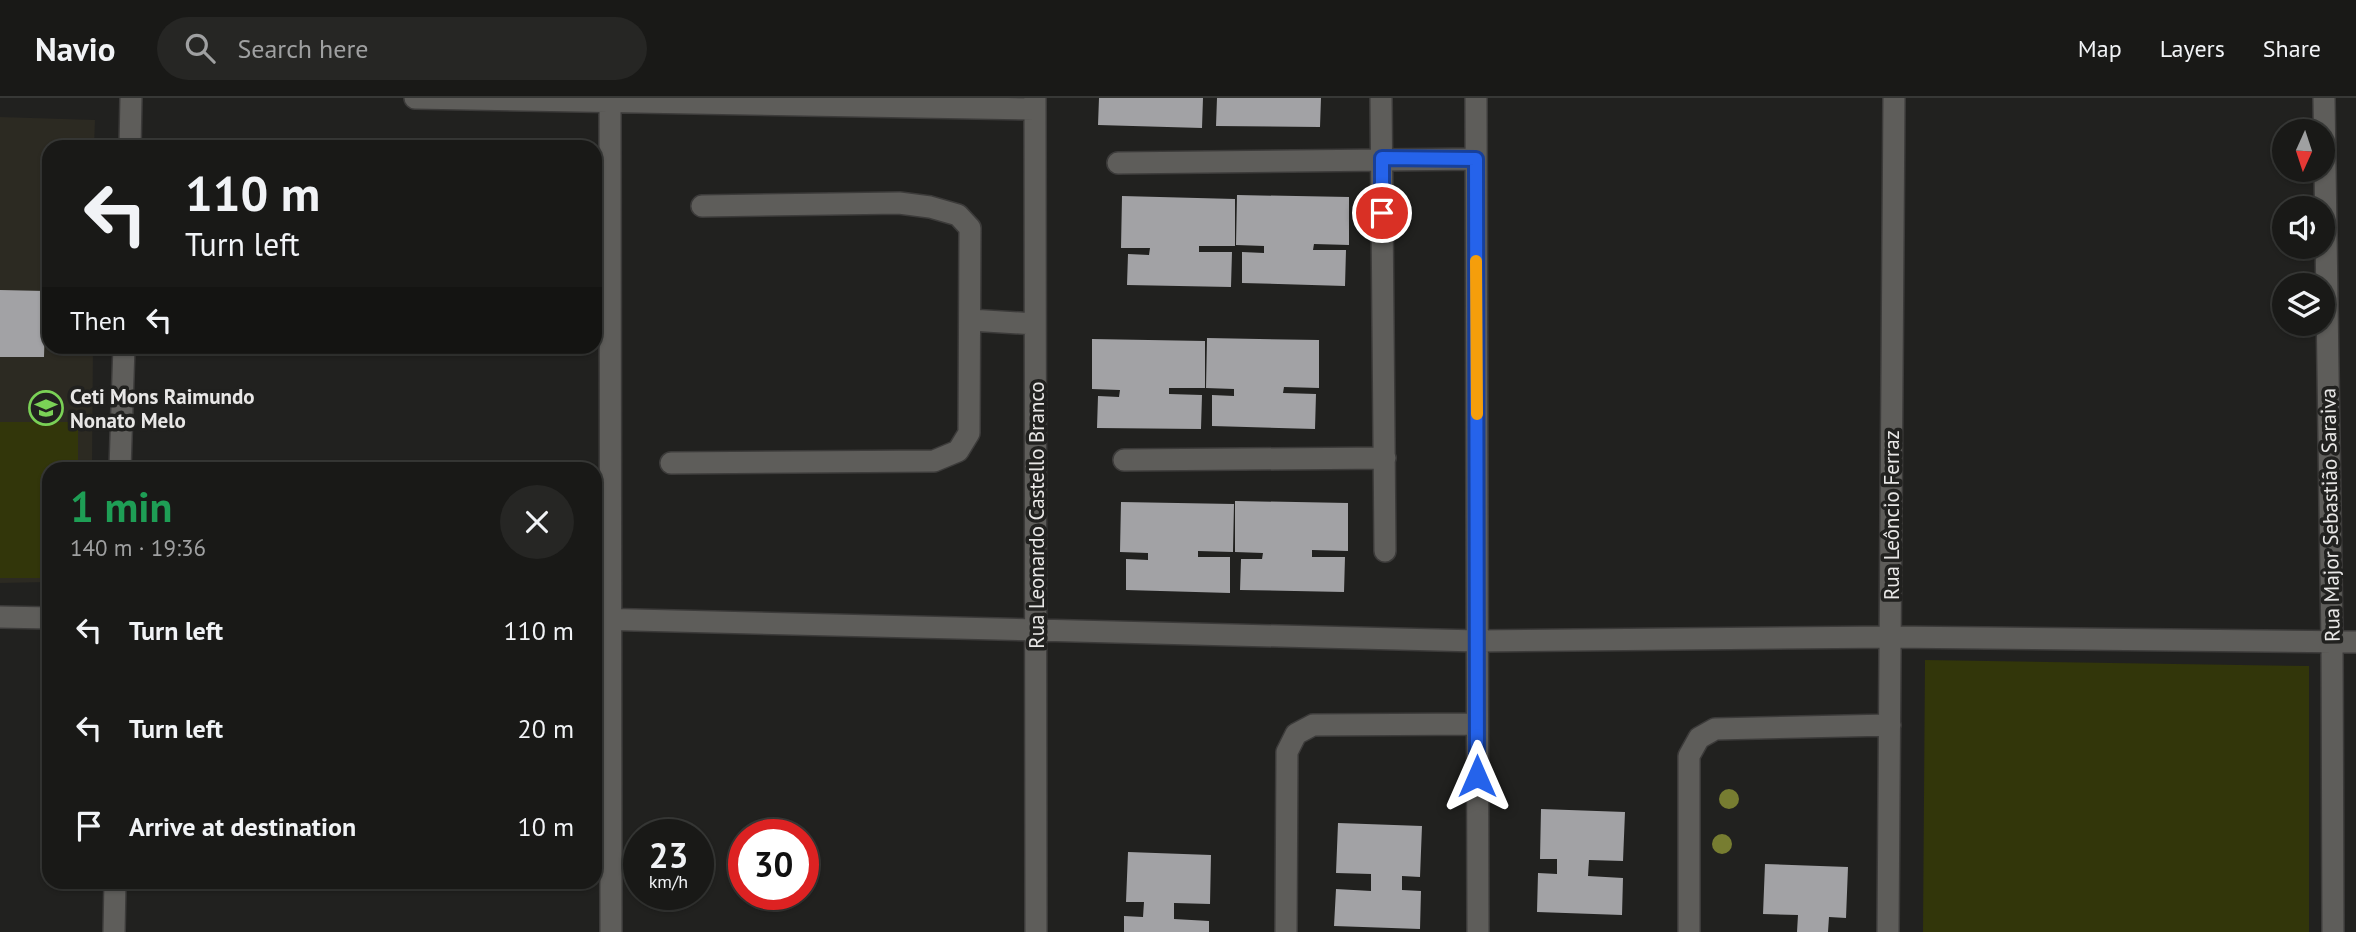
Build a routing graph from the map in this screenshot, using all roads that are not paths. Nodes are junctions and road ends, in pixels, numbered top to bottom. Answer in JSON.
{"nodes":[{"id":1,"x":131,"y":98,"type":"edge"},
{"id":2,"x":415,"y":98,"type":"edge"},
{"id":3,"x":1381,"y":98,"type":"edge"},
{"id":4,"x":1476,"y":98,"type":"edge"},
{"id":5,"x":1894,"y":98,"type":"edge"},
{"id":6,"x":2324,"y":98,"type":"edge"},
{"id":7,"x":610,"y":101,"type":"edge"},
{"id":8,"x":1035,"y":104,"type":"edge"},
{"id":9,"x":130,"y":140,"type":"edge"},
{"id":10,"x":1382,"y":158,"type":"junction"},
{"id":11,"x":1476,"y":159,"type":"junction"},
{"id":12,"x":1118,"y":163,"type":"dead end"},
{"id":13,"x":702,"y":206,"type":"dead end"},
{"id":14,"x":970,"y":320,"type":"junction"},
{"id":15,"x":1035,"y":324,"type":"junction"},
{"id":16,"x":124,"y":354,"type":"edge"},
{"id":17,"x":1385,"y":458,"type":"junction"},
{"id":18,"x":1124,"y":460,"type":"dead end"},
{"id":19,"x":120,"y":462,"type":"edge"},
{"id":20,"x":671,"y":463,"type":"dead end"},
{"id":21,"x":1385,"y":551,"type":"dead end"},
{"id":22,"x":0,"y":617,"type":"edge"},
{"id":23,"x":42,"y":618,"type":"edge"},
{"id":24,"x":604,"y":619,"type":"edge"},
{"id":25,"x":1036,"y":631,"type":"junction"},
{"id":26,"x":1891,"y":638,"type":"junction"},
{"id":27,"x":1477,"y":641,"type":"junction"},
{"id":28,"x":2332,"y":641,"type":"junction"},
{"id":29,"x":2356,"y":642,"type":"edge"},
{"id":30,"x":1477,"y":724,"type":"junction"},
{"id":31,"x":1890,"y":725,"type":"junction"},
{"id":32,"x":115,"y":889,"type":"edge"},
{"id":33,"x":114,"y":932,"type":"edge"},
{"id":34,"x":611,"y":932,"type":"edge"},
{"id":35,"x":1036,"y":932,"type":"edge"},
{"id":36,"x":1286,"y":932,"type":"edge"},
{"id":37,"x":1478,"y":932,"type":"edge"},
{"id":38,"x":1689,"y":932,"type":"edge"},
{"id":39,"x":1888,"y":932,"type":"edge"},
{"id":40,"x":2333,"y":932,"type":"edge"}],
"edges":[{"from":1,"to":9,"type":"street"},
{"from":2,"to":7,"type":"street"},
{"from":3,"to":10,"type":"street"},
{"from":4,"to":11,"type":"street"},
{"from":5,"to":26,"type":"street","name":"Rua Leôncio Ferraz"},
{"from":6,"to":28,"type":"street","name":"Rua Major Sebastião Saraiva"},
{"from":7,"to":8,"type":"street"},
{"from":7,"to":24,"type":"street"},
{"from":8,"to":15,"type":"street","name":"Rua Leonardo Castello Branco"},
{"from":10,"to":11,"type":"street"},
{"from":10,"to":12,"type":"street"},
{"from":10,"to":17,"type":"street"},
{"from":11,"to":27,"type":"street"},
{"from":13,"to":14,"type":"street"},
{"from":14,"to":15,"type":"street"},
{"from":14,"to":20,"type":"street"},
{"from":15,"to":25,"type":"street","name":"Rua Leonardo Castello Branco"},
{"from":16,"to":19,"type":"street"},
{"from":17,"to":18,"type":"street"},
{"from":17,"to":21,"type":"street"},
{"from":22,"to":23,"type":"street"},
{"from":24,"to":25,"type":"street"},
{"from":24,"to":34,"type":"street"},
{"from":25,"to":27,"type":"street"},
{"from":25,"to":35,"type":"street","name":"Rua Leonardo Castello Branco"},
{"from":26,"to":27,"type":"street"},
{"from":26,"to":28,"type":"street"},
{"from":26,"to":31,"type":"street","name":"Rua Leôncio Ferraz"},
{"from":27,"to":30,"type":"street"},
{"from":28,"to":29,"type":"street"},
{"from":28,"to":40,"type":"street","name":"Rua Major Sebastião Saraiva"},
{"from":30,"to":36,"type":"street"},
{"from":30,"to":37,"type":"street"},
{"from":31,"to":38,"type":"street"},
{"from":31,"to":39,"type":"street","name":"Rua Leôncio Ferraz"},
{"from":32,"to":33,"type":"street"}]}
